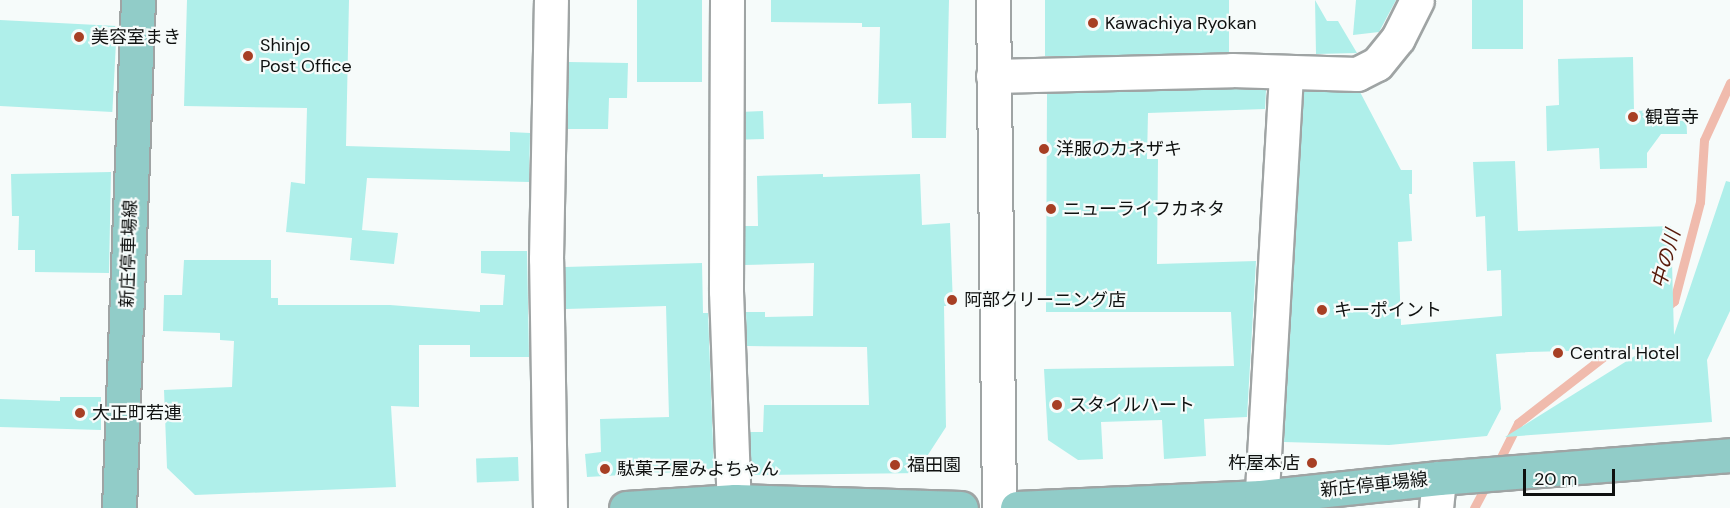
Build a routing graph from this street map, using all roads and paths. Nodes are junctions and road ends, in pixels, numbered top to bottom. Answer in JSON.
{"nodes":[{"id":1,"x":138,"y":0,"type":"edge"},
{"id":2,"x":550,"y":0,"type":"edge"},
{"id":3,"x":727,"y":0,"type":"edge"},
{"id":4,"x":993,"y":0,"type":"edge"},
{"id":5,"x":1418,"y":0,"type":"edge"},
{"id":6,"x":1286,"y":73,"type":"junction"},
{"id":7,"x":993,"y":76,"type":"junction"},
{"id":8,"x":1730,"y":454,"type":"edge"},
{"id":9,"x":1448,"y":487,"type":"edge"},
{"id":10,"x":1261,"y":502,"type":"edge"},
{"id":11,"x":735,"y":504,"type":"edge"},
{"id":12,"x":120,"y":508,"type":"edge"},
{"id":13,"x":550,"y":508,"type":"edge"},
{"id":14,"x":626,"y":508,"type":"edge"},
{"id":15,"x":961,"y":508,"type":"edge"},
{"id":16,"x":999,"y":508,"type":"edge"},
{"id":17,"x":1017,"y":508,"type":"edge"}],
"edges":[{"from":1,"to":12,"type":"main road","name":"新庄停車場線"},
{"from":2,"to":13,"type":"street"},
{"from":3,"to":11,"type":"street"},
{"from":4,"to":7,"type":"street"},
{"from":5,"to":6,"type":"street"},
{"from":6,"to":7,"type":"street"},
{"from":6,"to":10,"type":"street"},
{"from":7,"to":16,"type":"street"},
{"from":8,"to":9,"type":"main road","name":"新庄停車場線"},
{"from":9,"to":10,"type":"main road","name":"新庄停車場線"},
{"from":10,"to":17,"type":"main road","name":"新庄停車場線"},
{"from":11,"to":14,"type":"main road"},
{"from":11,"to":15,"type":"main road"}]}
